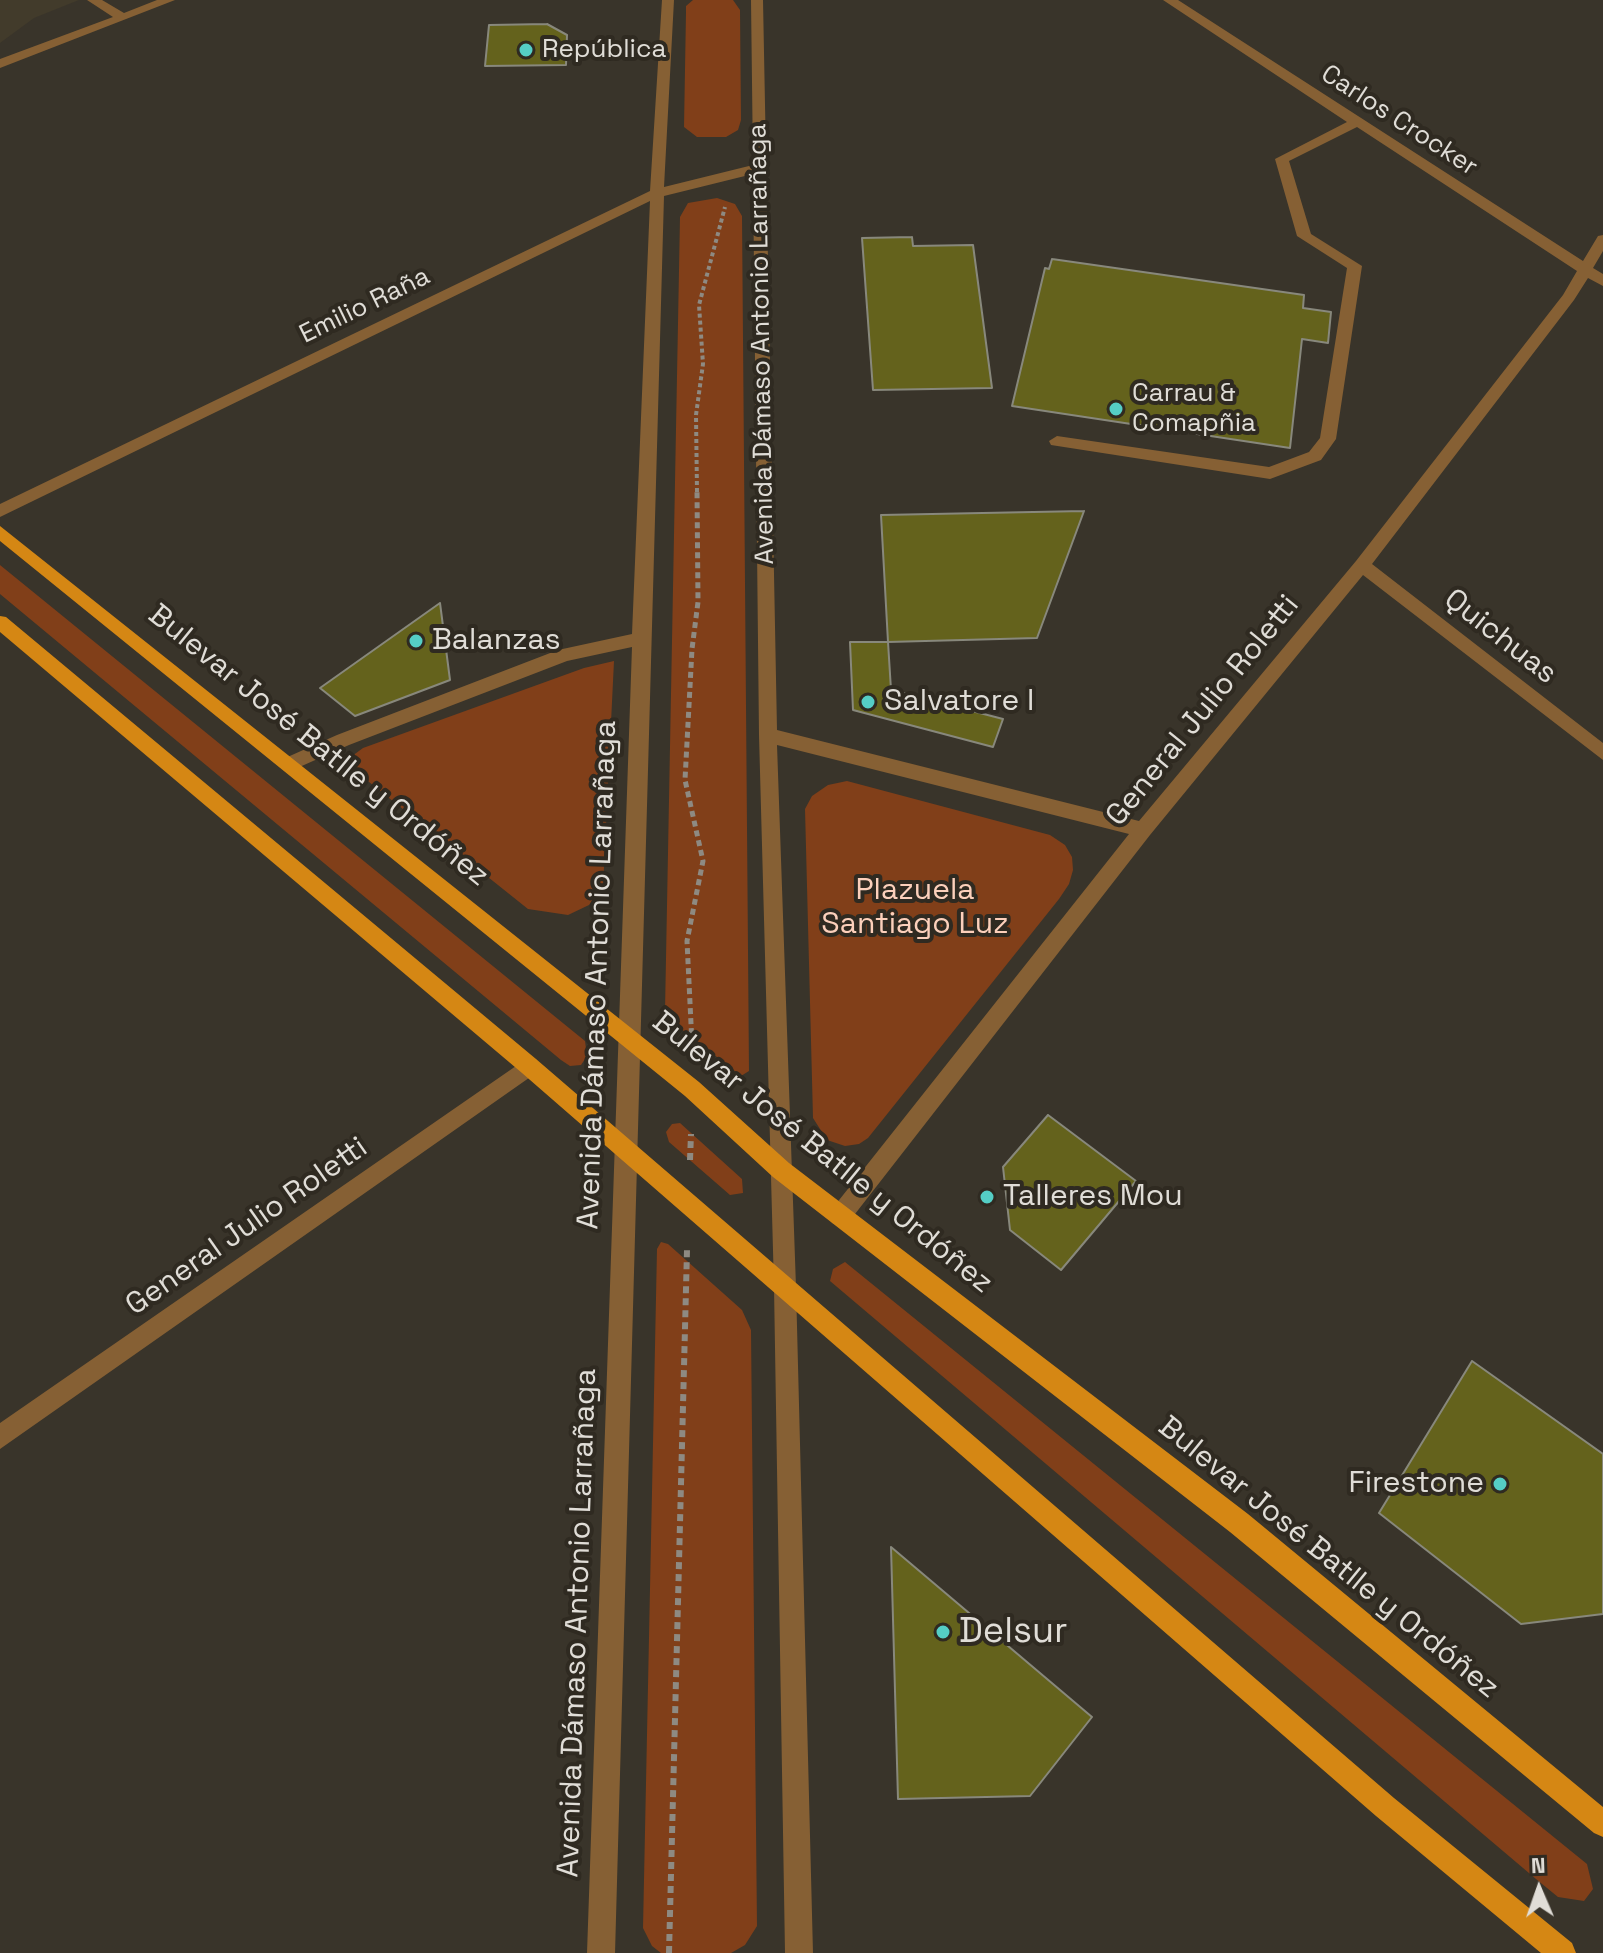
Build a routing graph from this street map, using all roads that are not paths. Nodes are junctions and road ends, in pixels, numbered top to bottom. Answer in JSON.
{"nodes":[{"id":1,"x":93,"y":0,"type":"edge"},
{"id":2,"x":169,"y":0,"type":"edge"},
{"id":3,"x":668,"y":0,"type":"edge"},
{"id":4,"x":757,"y":0,"type":"edge"},
{"id":5,"x":1169,"y":0,"type":"edge"},
{"id":6,"x":123,"y":17,"type":"junction"},
{"id":7,"x":0,"y":64,"type":"edge"},
{"id":8,"x":1357,"y":122,"type":"junction"},
{"id":9,"x":759,"y":168,"type":"junction"},
{"id":10,"x":657,"y":193,"type":"junction"},
{"id":11,"x":1603,"y":239,"type":"edge"},
{"id":12,"x":1584,"y":269,"type":"junction"},
{"id":13,"x":1603,"y":281,"type":"edge"},
{"id":14,"x":1057,"y":441,"type":"dead end"},
{"id":15,"x":0,"y":511,"type":"edge"},
{"id":16,"x":0,"y":532,"type":"edge"},
{"id":17,"x":1362,"y":565,"type":"junction"},
{"id":18,"x":0,"y":622,"type":"edge"},
{"id":19,"x":641,"y":639,"type":"junction"},
{"id":20,"x":768,"y":735,"type":"junction"},
{"id":21,"x":1603,"y":753,"type":"edge"},
{"id":22,"x":289,"y":764,"type":"junction"},
{"id":23,"x":1143,"y":830,"type":"junction"},
{"id":24,"x":628,"y":1037,"type":"junction"},
{"id":25,"x":529,"y":1066,"type":"junction"},
{"id":26,"x":624,"y":1148,"type":"junction"},
{"id":27,"x":781,"y":1170,"type":"junction"},
{"id":28,"x":840,"y":1216,"type":"junction"},
{"id":29,"x":785,"y":1287,"type":"junction"},
{"id":30,"x":0,"y":1437,"type":"edge"},
{"id":31,"x":1603,"y":1824,"type":"edge"},
{"id":32,"x":601,"y":1953,"type":"edge"},
{"id":33,"x":799,"y":1953,"type":"edge"},
{"id":34,"x":1562,"y":1953,"type":"edge"}],
"edges":[{"from":1,"to":6,"type":"street"},
{"from":2,"to":6,"type":"street"},
{"from":3,"to":10,"type":"street","name":"Avenida Dámaso Antonio Larrañaga"},
{"from":4,"to":9,"type":"street","name":"Avenida Dámaso Antonio Larrañaga"},
{"from":5,"to":8,"type":"street","name":"Carlos Crocker"},
{"from":6,"to":7,"type":"street"},
{"from":8,"to":12,"type":"street","name":"Carlos Crocker"},
{"from":8,"to":14,"type":"street"},
{"from":9,"to":10,"type":"street","name":"Emilio Raña"},
{"from":9,"to":20,"type":"street","name":"Avenida Dámaso Antonio Larrañaga"},
{"from":10,"to":15,"type":"street","name":"Emilio Raña"},
{"from":10,"to":19,"type":"street","name":"Avenida Dámaso Antonio Larrañaga"},
{"from":11,"to":12,"type":"street","name":"General Julio Roletti"},
{"from":12,"to":13,"type":"street","name":"Carlos Crocker"},
{"from":12,"to":17,"type":"street","name":"General Julio Roletti"},
{"from":16,"to":22,"type":"main road","name":"Bulevar José Batlle y Ordóñez"},
{"from":17,"to":21,"type":"street","name":"Quichuas"},
{"from":17,"to":23,"type":"street","name":"General Julio Roletti"},
{"from":18,"to":25,"type":"main road"},
{"from":19,"to":22,"type":"street"},
{"from":19,"to":24,"type":"street","name":"Avenida Dámaso Antonio Larrañaga"},
{"from":20,"to":23,"type":"street"},
{"from":20,"to":27,"type":"street","name":"Avenida Dámaso Antonio Larrañaga"},
{"from":22,"to":24,"type":"main road","name":"Bulevar José Batlle y Ordóñez"},
{"from":23,"to":28,"type":"street","name":"General Julio Roletti"},
{"from":24,"to":26,"type":"street","name":"Avenida Dámaso Antonio Larrañaga"},
{"from":24,"to":27,"type":"main road","name":"Bulevar José Batlle y Ordóñez"},
{"from":25,"to":26,"type":"main road"},
{"from":25,"to":30,"type":"street","name":"General Julio Roletti"},
{"from":26,"to":29,"type":"main road"},
{"from":26,"to":32,"type":"street","name":"Avenida Dámaso Antonio Larrañaga"},
{"from":27,"to":28,"type":"main road","name":"Bulevar José Batlle y Ordóñez"},
{"from":27,"to":29,"type":"street","name":"Avenida Dámaso Antonio Larrañaga"},
{"from":28,"to":31,"type":"main road","name":"Bulevar José Batlle y Ordóñez"},
{"from":29,"to":33,"type":"street","name":"Avenida Dámaso Antonio Larrañaga"},
{"from":29,"to":34,"type":"main road"}]}
